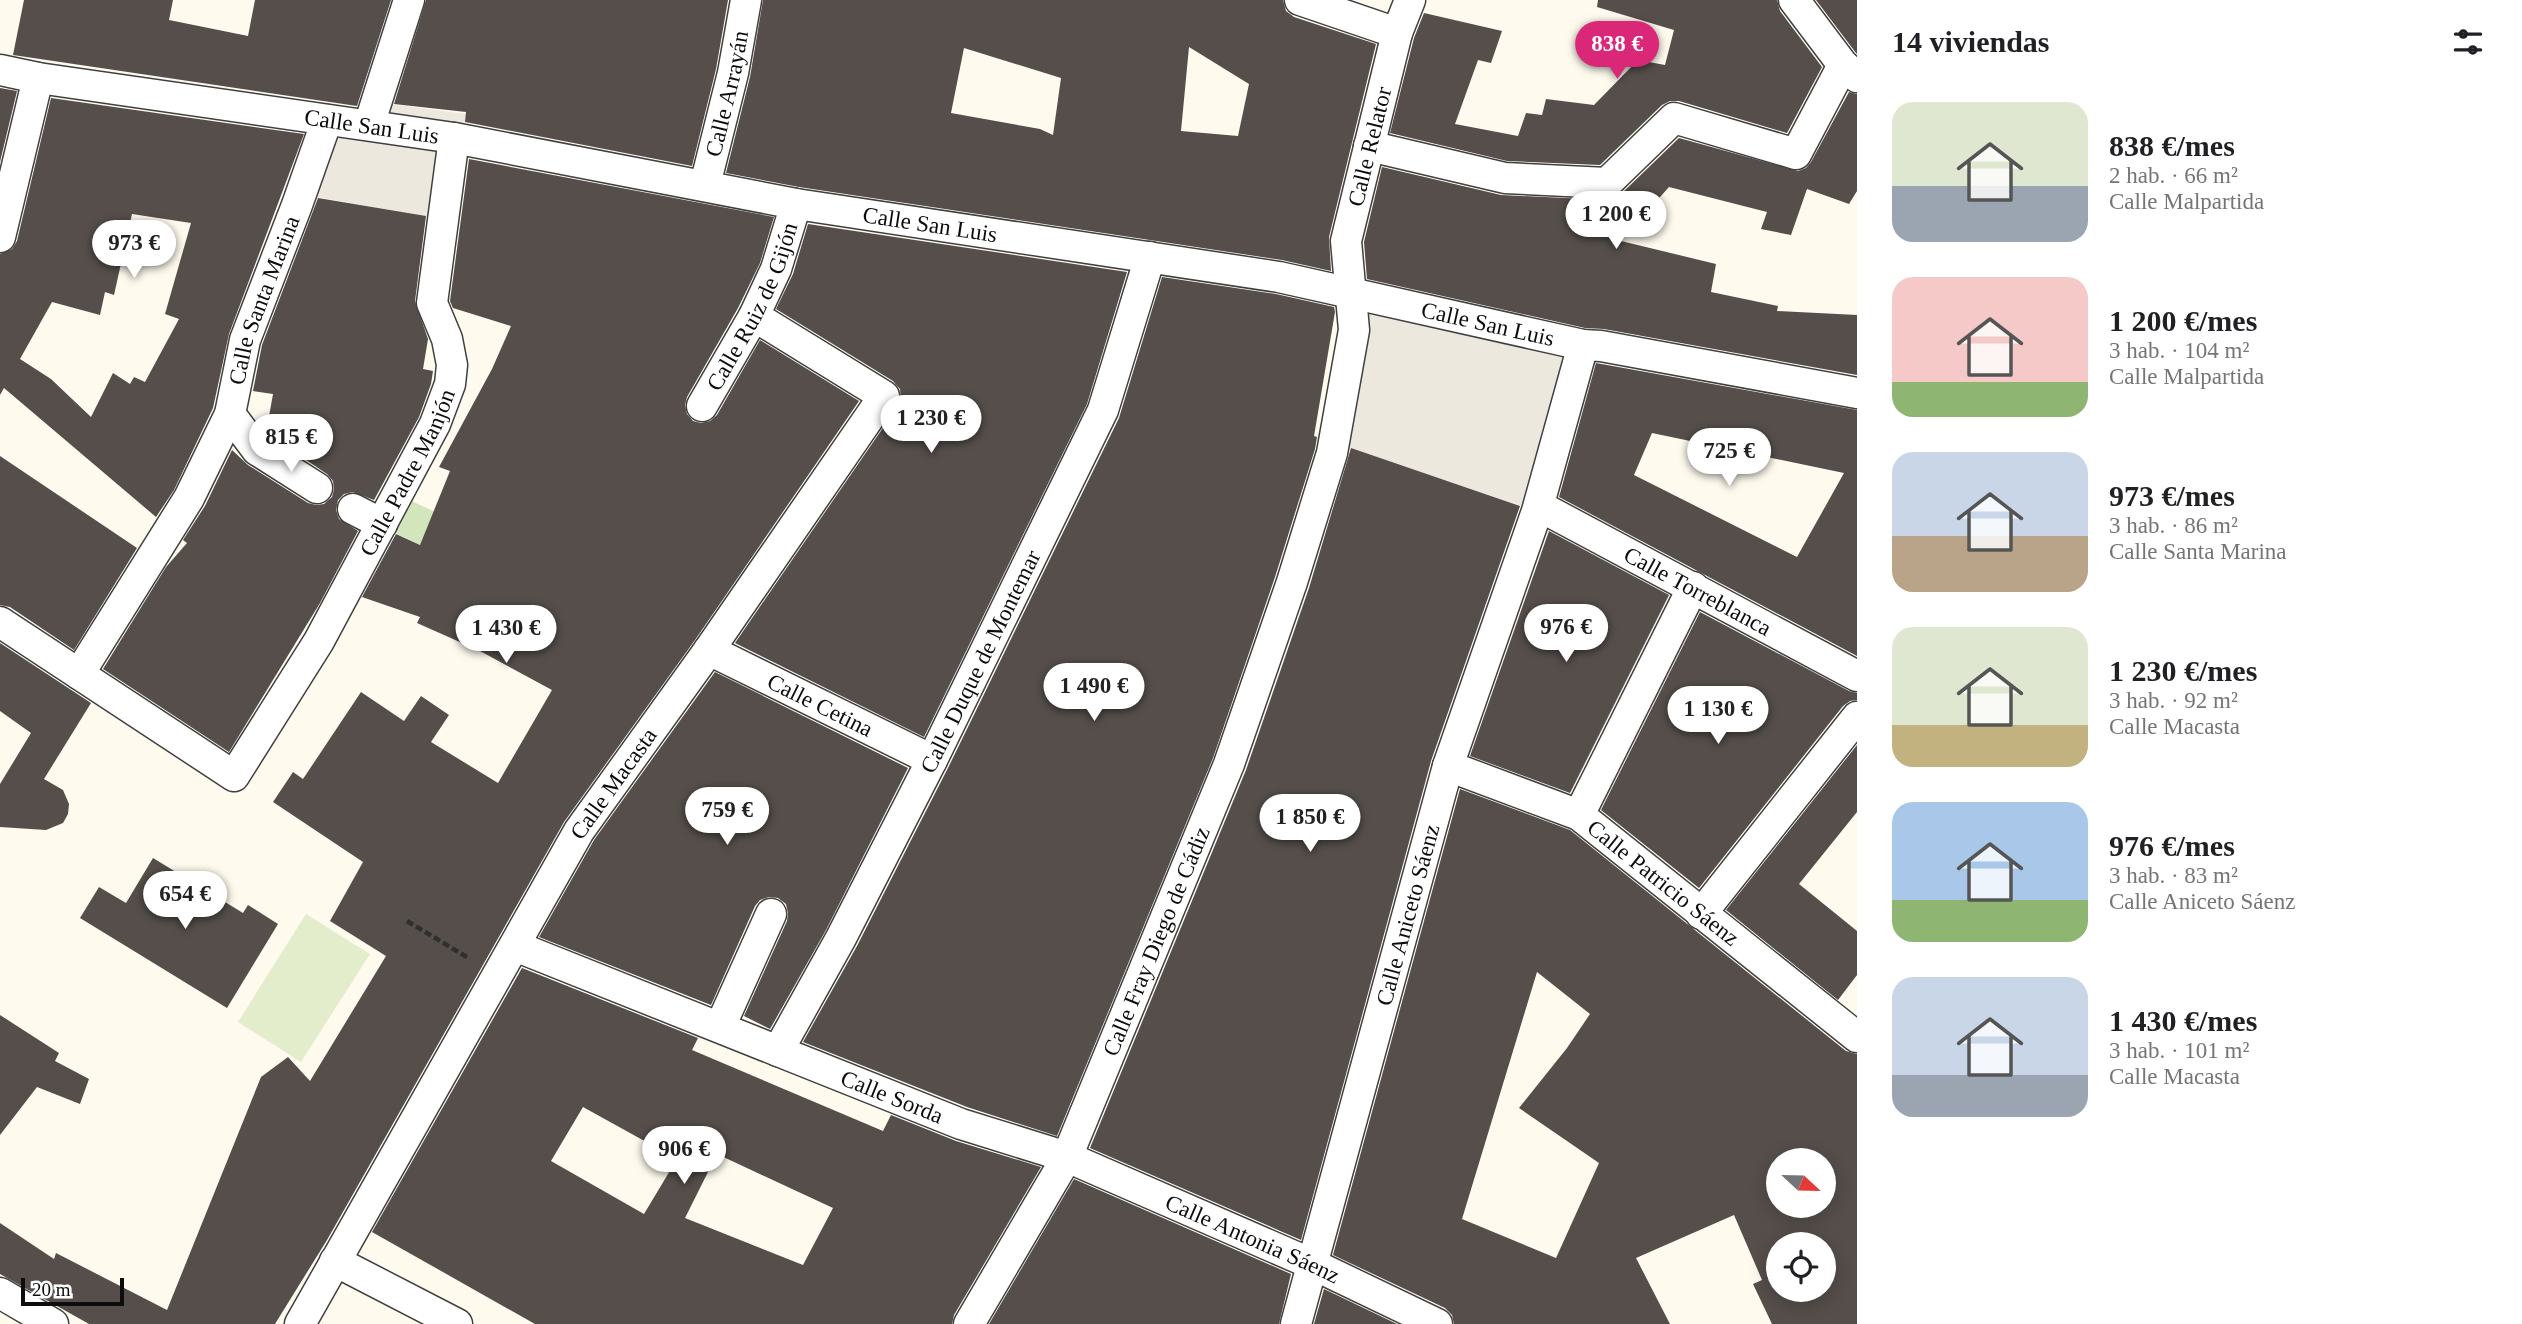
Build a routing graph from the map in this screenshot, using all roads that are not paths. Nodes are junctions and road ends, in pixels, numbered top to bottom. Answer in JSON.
{"nodes":[{"id":1,"x":409,"y":0,"type":"edge"},
{"id":2,"x":746,"y":0,"type":"edge"},
{"id":3,"x":1300,"y":0,"type":"edge"},
{"id":4,"x":1410,"y":0,"type":"edge"},
{"id":5,"x":1794,"y":0,"type":"edge"},
{"id":6,"x":1397,"y":33,"type":"junction"},
{"id":7,"x":0,"y":70,"type":"edge"},
{"id":8,"x":1850,"y":71,"type":"edge"},
{"id":9,"x":38,"y":78,"type":"junction"},
{"id":10,"x":327,"y":120,"type":"junction"},
{"id":11,"x":369,"y":125,"type":"junction"},
{"id":12,"x":454,"y":138,"type":"junction"},
{"id":13,"x":1369,"y":146,"type":"junction"},
{"id":14,"x":705,"y":185,"type":"junction"},
{"id":15,"x":796,"y":204,"type":"junction"},
{"id":16,"x":0,"y":237,"type":"edge"},
{"id":17,"x":1150,"y":257,"type":"junction"},
{"id":18,"x":1350,"y":294,"type":"junction"},
{"id":19,"x":754,"y":316,"type":"junction"},
{"id":20,"x":1583,"y":345,"type":"junction"},
{"id":21,"x":1857,"y":393,"type":"edge"},
{"id":22,"x":702,"y":405,"type":"dead end"},
{"id":23,"x":230,"y":414,"type":"junction"},
{"id":24,"x":317,"y":488,"type":"dead end"},
{"id":25,"x":1538,"y":508,"type":"junction"},
{"id":26,"x":353,"y":509,"type":"dead end"},
{"id":27,"x":382,"y":524,"type":"junction"},
{"id":28,"x":1693,"y":587,"type":"junction"},
{"id":29,"x":0,"y":622,"type":"edge"},
{"id":30,"x":709,"y":650,"type":"junction"},
{"id":31,"x":79,"y":674,"type":"junction"},
{"id":32,"x":1857,"y":676,"type":"edge"},
{"id":33,"x":1857,"y":717,"type":"edge"},
{"id":34,"x":933,"y":760,"type":"junction"},
{"id":35,"x":1448,"y":766,"type":"junction"},
{"id":36,"x":1579,"y":815,"type":"junction"},
{"id":37,"x":771,"y":914,"type":"dead end"},
{"id":38,"x":1701,"y":914,"type":"junction"},
{"id":39,"x":515,"y":946,"type":"junction"},
{"id":40,"x":720,"y":1027,"type":"junction"},
{"id":41,"x":1857,"y":1037,"type":"edge"},
{"id":42,"x":778,"y":1051,"type":"junction"},
{"id":43,"x":1067,"y":1157,"type":"junction"},
{"id":44,"x":335,"y":1261,"type":"junction"},
{"id":45,"x":1312,"y":1264,"type":"junction"},
{"id":46,"x":0,"y":1293,"type":"edge"},
{"id":47,"x":53,"y":1324,"type":"edge"},
{"id":48,"x":300,"y":1324,"type":"edge"},
{"id":49,"x":457,"y":1324,"type":"edge"},
{"id":50,"x":969,"y":1324,"type":"edge"},
{"id":51,"x":1296,"y":1324,"type":"edge"},
{"id":52,"x":1437,"y":1324,"type":"edge"}],
"edges":[{"from":1,"to":11,"type":"street"},
{"from":2,"to":14,"type":"street","name":"Calle Arrayán"},
{"from":3,"to":6,"type":"street"},
{"from":4,"to":6,"type":"street","name":"Calle Relator"},
{"from":5,"to":8,"type":"street"},
{"from":6,"to":13,"type":"street","name":"Calle Relator"},
{"from":7,"to":9,"type":"street","name":"Calle San Luis"},
{"from":8,"to":13,"type":"street"},
{"from":9,"to":10,"type":"street","name":"Calle San Luis"},
{"from":9,"to":16,"type":"street"},
{"from":10,"to":11,"type":"street","name":"Calle San Luis"},
{"from":10,"to":23,"type":"street","name":"Calle Santa Marina"},
{"from":11,"to":12,"type":"street","name":"Calle San Luis"},
{"from":12,"to":14,"type":"street","name":"Calle San Luis"},
{"from":12,"to":27,"type":"street","name":"Calle Padre Manjón"},
{"from":13,"to":18,"type":"street","name":"Calle Relator"},
{"from":14,"to":15,"type":"street","name":"Calle San Luis"},
{"from":15,"to":17,"type":"street","name":"Calle San Luis"},
{"from":15,"to":19,"type":"street","name":"Calle Ruiz de Gijón"},
{"from":17,"to":18,"type":"street","name":"Calle San Luis"},
{"from":17,"to":34,"type":"street","name":"Calle Duque de Montemar"},
{"from":18,"to":20,"type":"street","name":"Calle San Luis"},
{"from":18,"to":43,"type":"street","name":"Calle Fray Diego de Cádiz"},
{"from":19,"to":22,"type":"street","name":"Calle Ruiz de Gijón"},
{"from":19,"to":30,"type":"street","name":"Calle Macasta"},
{"from":20,"to":21,"type":"street","name":"Calle San Luis"},
{"from":20,"to":25,"type":"street","name":"Calle Aniceto Sáenz"},
{"from":23,"to":24,"type":"street","name":"Calle Santa Marina"},
{"from":23,"to":31,"type":"street"},
{"from":25,"to":28,"type":"street","name":"Calle Torreblanca"},
{"from":25,"to":35,"type":"street","name":"Calle Aniceto Sáenz"},
{"from":26,"to":27,"type":"street"},
{"from":27,"to":31,"type":"street","name":"Calle Padre Manjón"},
{"from":28,"to":32,"type":"street","name":"Calle Torreblanca"},
{"from":28,"to":36,"type":"street"},
{"from":29,"to":31,"type":"street"},
{"from":30,"to":34,"type":"street","name":"Calle Cetina"},
{"from":30,"to":39,"type":"street","name":"Calle Macasta"},
{"from":33,"to":38,"type":"street"},
{"from":34,"to":42,"type":"street","name":"Calle Duque de Montemar"},
{"from":35,"to":36,"type":"street","name":"Calle Patricio Sáenz"},
{"from":35,"to":45,"type":"street","name":"Calle Aniceto Sáenz"},
{"from":36,"to":38,"type":"street","name":"Calle Patricio Sáenz"},
{"from":37,"to":40,"type":"street"},
{"from":38,"to":41,"type":"street","name":"Calle Patricio Sáenz"},
{"from":39,"to":40,"type":"street","name":"Calle Sorda"},
{"from":39,"to":44,"type":"street","name":"Calle Macasta"},
{"from":40,"to":42,"type":"street","name":"Calle Sorda"},
{"from":42,"to":43,"type":"street","name":"Calle Sorda"},
{"from":43,"to":45,"type":"street","name":"Calle Antonia Sáenz"},
{"from":43,"to":50,"type":"street","name":"Calle Fray Diego de Cádiz"},
{"from":44,"to":48,"type":"street","name":"Calle Macasta"},
{"from":44,"to":49,"type":"street"},
{"from":45,"to":51,"type":"street","name":"Calle Aniceto Sáenz"},
{"from":45,"to":52,"type":"street","name":"Calle Antonia Sáenz"},
{"from":46,"to":47,"type":"street"}]}
